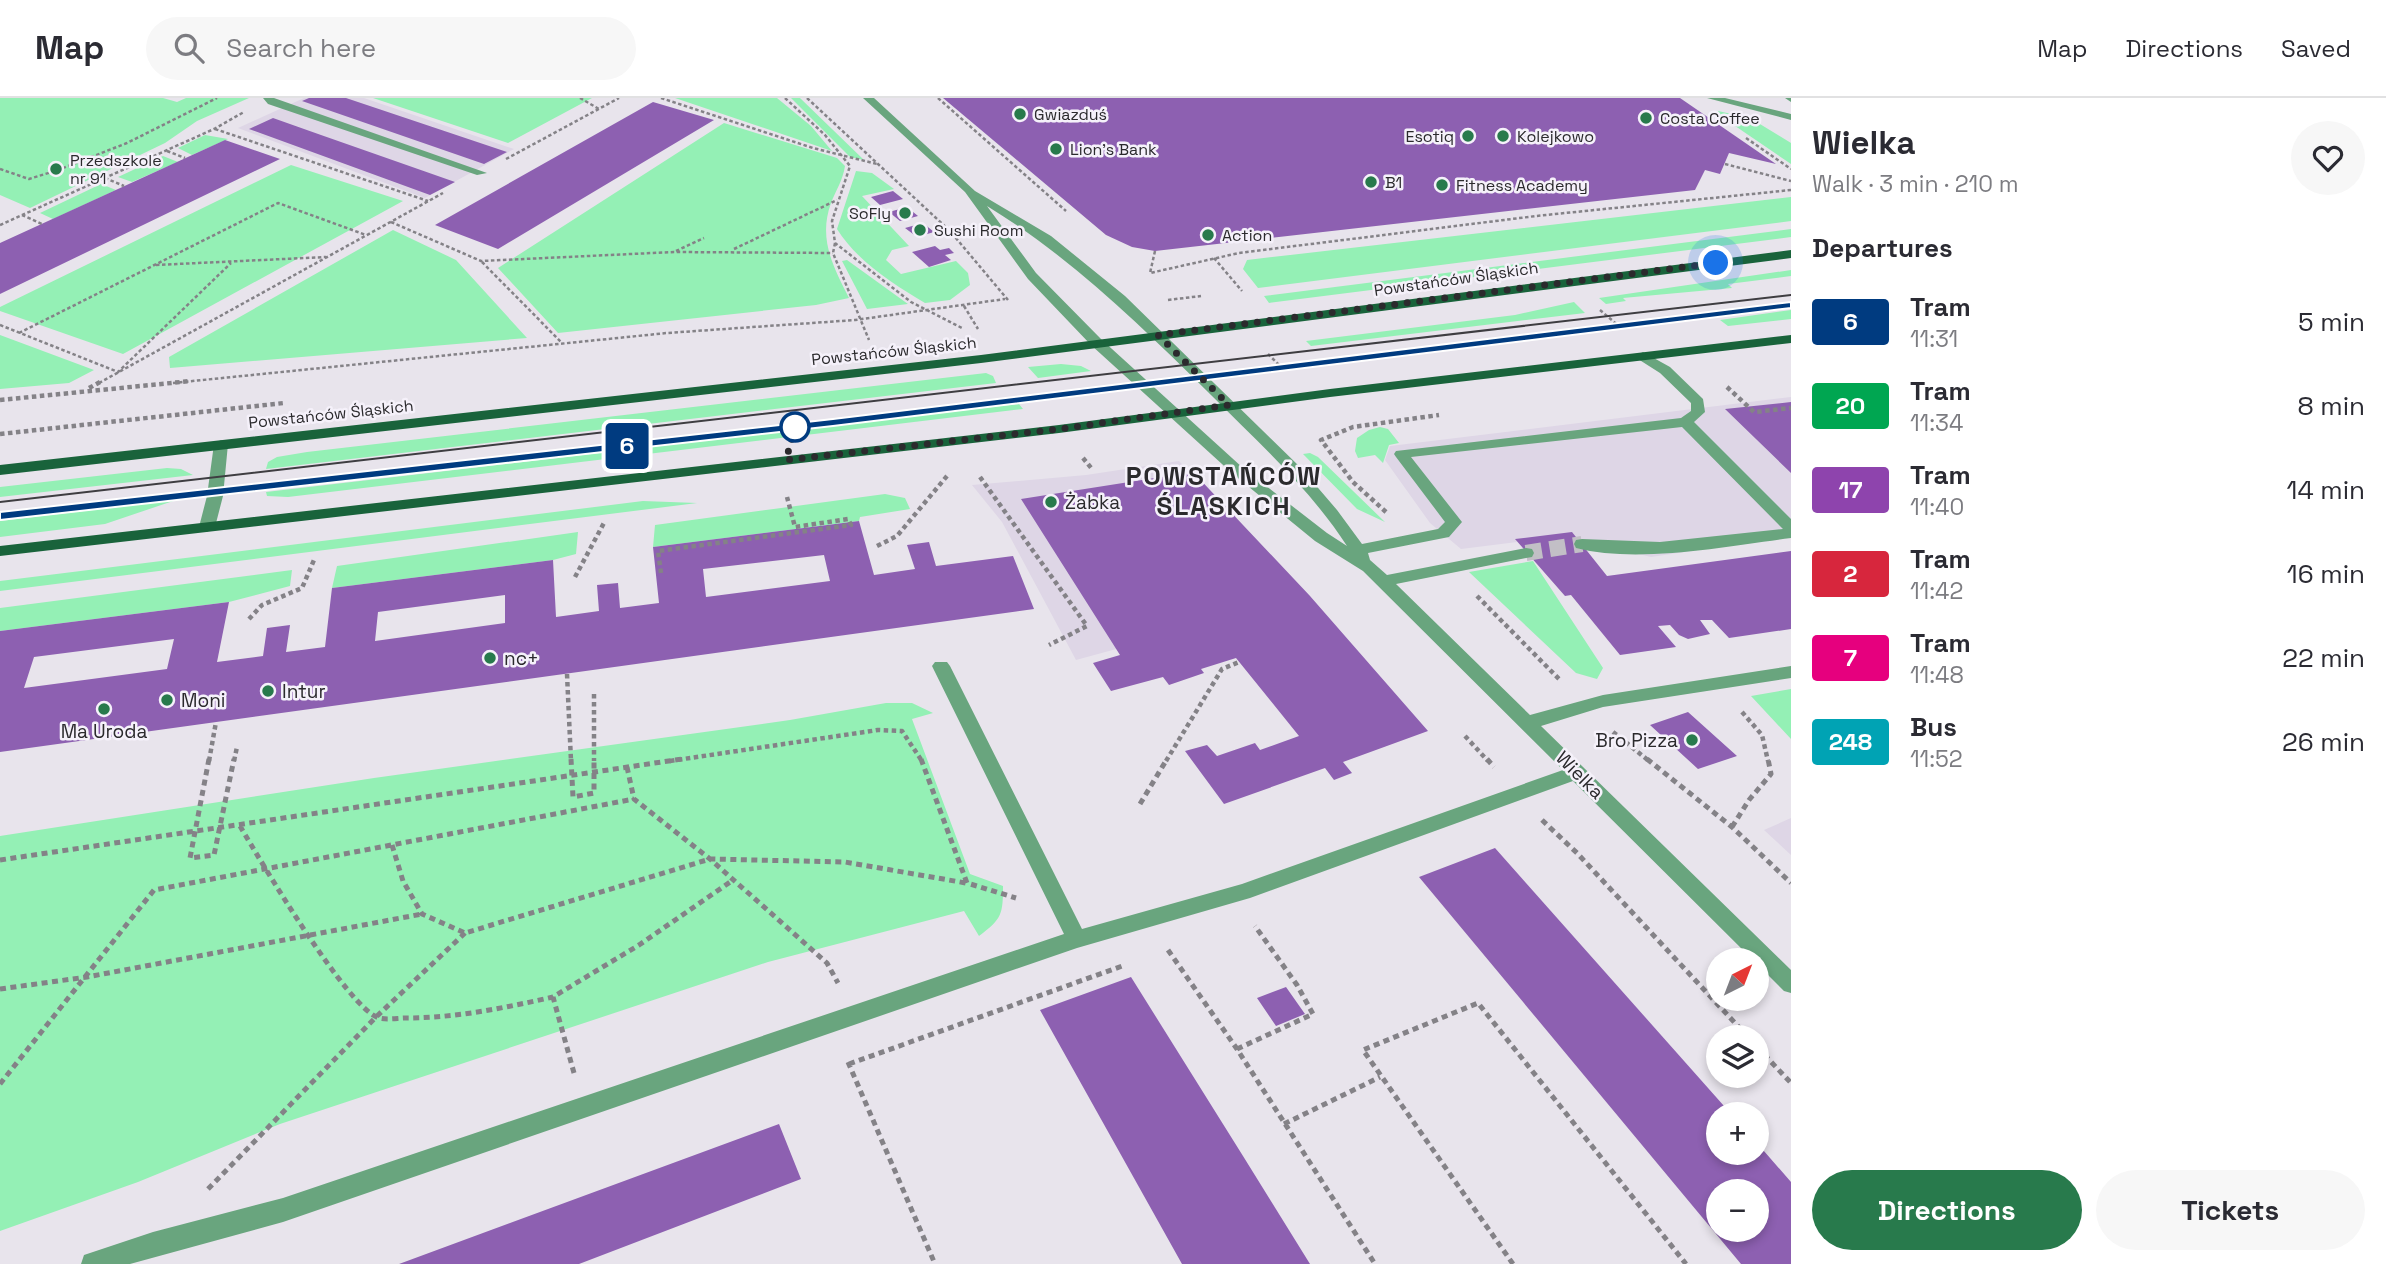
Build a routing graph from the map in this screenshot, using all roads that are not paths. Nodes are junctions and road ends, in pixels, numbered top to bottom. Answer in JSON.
{"nodes":[{"id":1,"x":268,"y":98,"type":"edge"},
{"id":2,"x":868,"y":98,"type":"edge"},
{"id":3,"x":1712,"y":98,"type":"edge"},
{"id":4,"x":1791,"y":117,"type":"edge"},
{"id":5,"x":481,"y":173,"type":"dead end"},
{"id":6,"x":969,"y":190,"type":"junction"},
{"id":7,"x":1791,"y":254,"type":"edge"},
{"id":8,"x":1158,"y":335,"type":"junction"},
{"id":9,"x":1791,"y":339,"type":"edge"},
{"id":10,"x":1096,"y":342,"type":"junction"},
{"id":11,"x":1643,"y":356,"type":"junction"},
{"id":12,"x":1229,"y":405,"type":"junction"},
{"id":13,"x":1173,"y":413,"type":"junction"},
{"id":14,"x":1685,"y":422,"type":"junction"},
{"id":15,"x":221,"y":444,"type":"junction"},
{"id":16,"x":0,"y":470,"type":"edge"},
{"id":17,"x":208,"y":527,"type":"junction"},
{"id":18,"x":1791,"y":530,"type":"edge"},
{"id":19,"x":1582,"y":544,"type":"tunnel mouth"},
{"id":20,"x":1358,"y":550,"type":"junction"},
{"id":21,"x":0,"y":551,"type":"edge"},
{"id":22,"x":1526,"y":553,"type":"tunnel mouth"},
{"id":23,"x":1369,"y":567,"type":"junction"},
{"id":24,"x":1383,"y":581,"type":"junction"},
{"id":25,"x":942,"y":666,"type":"dead end"},
{"id":26,"x":1791,"y":671,"type":"edge"},
{"id":27,"x":1527,"y":723,"type":"junction"},
{"id":28,"x":1577,"y":772,"type":"junction"},
{"id":29,"x":1077,"y":939,"type":"junction"},
{"id":30,"x":1791,"y":984,"type":"edge"},
{"id":31,"x":93,"y":1264,"type":"edge"}],
"edges":[{"from":1,"to":5,"type":"street"},
{"from":2,"to":6,"type":"street","name":"Wielka"},
{"from":3,"to":4,"type":"street"},
{"from":6,"to":8,"type":"street","name":"Wielka"},
{"from":6,"to":10,"type":"street","name":"Wielka"},
{"from":7,"to":8,"type":"main road","name":"Powstańców Śląskich"},
{"from":8,"to":10,"type":"main road","name":"Powstańców Śląskich"},
{"from":8,"to":12,"type":"street","name":"Wielka"},
{"from":9,"to":11,"type":"main road"},
{"from":10,"to":13,"type":"street","name":"Wielka"},
{"from":10,"to":15,"type":"main road","name":"Powstańców Śląskich"},
{"from":11,"to":12,"type":"main road"},
{"from":11,"to":14,"type":"street"},
{"from":12,"to":13,"type":"main road"},
{"from":12,"to":20,"type":"street","name":"Wielka"},
{"from":13,"to":17,"type":"main road"},
{"from":13,"to":23,"type":"street","name":"Wielka"},
{"from":14,"to":18,"type":"street"},
{"from":14,"to":20,"type":"street"},
{"from":15,"to":16,"type":"main road","name":"Powstańców Śląskich"},
{"from":15,"to":17,"type":"street"},
{"from":17,"to":21,"type":"main road"},
{"from":18,"to":19,"type":"street"},
{"from":20,"to":23,"type":"street","name":"Wielka"},
{"from":22,"to":24,"type":"street"},
{"from":23,"to":24,"type":"street","name":"Wielka"},
{"from":24,"to":27,"type":"street","name":"Wielka"},
{"from":25,"to":29,"type":"street"},
{"from":26,"to":27,"type":"street"},
{"from":27,"to":28,"type":"street","name":"Wielka"},
{"from":28,"to":29,"type":"street"},
{"from":28,"to":30,"type":"street","name":"Wielka"},
{"from":29,"to":31,"type":"street"}]}
